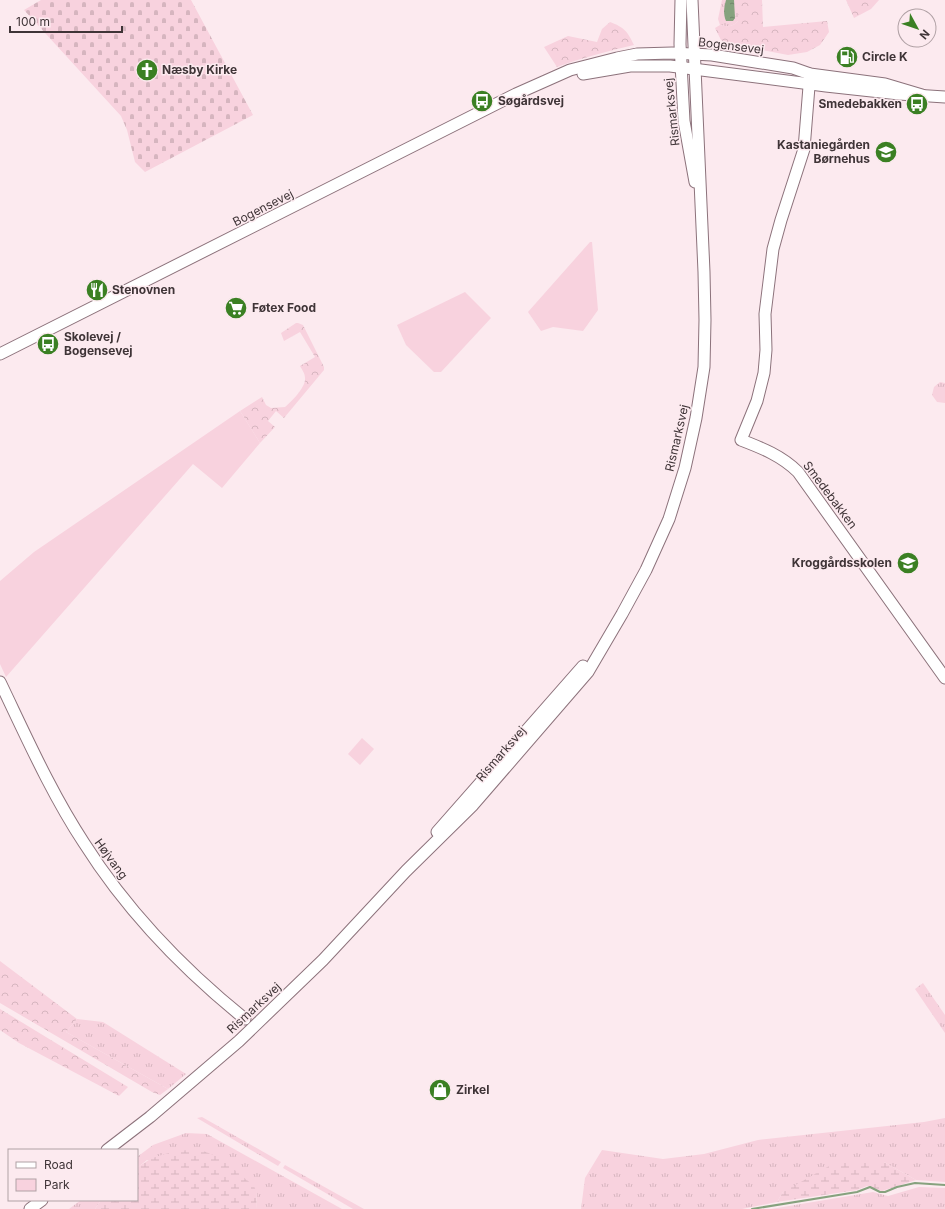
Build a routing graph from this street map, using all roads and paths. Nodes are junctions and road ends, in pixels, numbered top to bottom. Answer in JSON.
{"nodes":[{"id":1,"x":674,"y":0,"type":"edge"},
{"id":2,"x":681,"y":0,"type":"edge"},
{"id":3,"x":686,"y":0,"type":"edge"},
{"id":4,"x":692,"y":0,"type":"edge"},
{"id":5,"x":687,"y":60,"type":"junction"},
{"id":6,"x":711,"y":70,"type":"junction"},
{"id":7,"x":810,"y":79,"type":"junction"},
{"id":8,"x":538,"y":85,"type":"junction"},
{"id":9,"x":945,"y":97,"type":"edge"},
{"id":10,"x":701,"y":181,"type":"junction"},
{"id":11,"x":702,"y":220,"type":"junction"},
{"id":12,"x":0,"y":354,"type":"edge"},
{"id":13,"x":945,"y":678,"type":"edge"},
{"id":14,"x":0,"y":682,"type":"edge"},
{"id":15,"x":245,"y":1019,"type":"dead end"},
{"id":16,"x":108,"y":1149,"type":"edge"},
{"id":17,"x":41,"y":1201,"type":"edge"},
{"id":18,"x":30,"y":1209,"type":"edge"}],
"edges":[{"from":1,"to":5,"type":"main road"},
{"from":2,"to":5,"type":"main road","name":"Rismarksvej"},
{"from":3,"to":5,"type":"main road"},
{"from":4,"to":5,"type":"main road","name":"Rismarksvej"},
{"from":5,"to":6,"type":"main road","name":"Bogensevej"},
{"from":5,"to":7,"type":"main road"},
{"from":5,"to":7,"type":"main road","name":"Bogensevej"},
{"from":5,"to":8,"type":"main road","name":"Bogensevej"},
{"from":5,"to":8,"type":"main road","name":"Bogensevej"},
{"from":5,"to":10,"type":"main road","name":"Rismarksvej"},
{"from":5,"to":11,"type":"main road","name":"Rismarksvej"},
{"from":6,"to":7,"type":"main road","name":"Bogensevej"},
{"from":6,"to":10,"type":"main road"},
{"from":7,"to":9,"type":"main road","name":"Bogensevej"},
{"from":7,"to":13,"type":"main road","name":"Smedebakken"},
{"from":8,"to":12,"type":"main road","name":"Bogensevej"},
{"from":10,"to":11,"type":"main road","name":"Rismarksvej"},
{"from":11,"to":16,"type":"main road","name":"Rismarksvej"},
{"from":14,"to":15,"type":"main road","name":"Højvang"},
{"from":17,"to":18,"type":"main road"}]}
